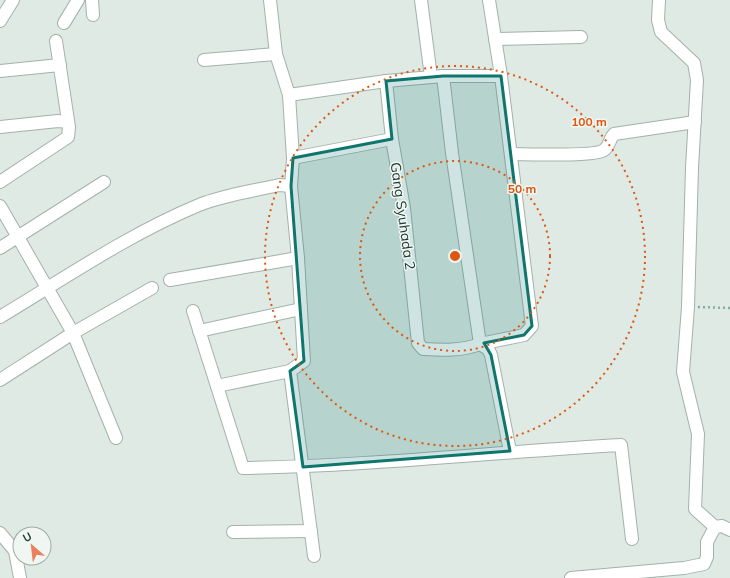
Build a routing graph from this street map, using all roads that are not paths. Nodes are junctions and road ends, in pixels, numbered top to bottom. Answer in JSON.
{"nodes":[{"id":1,"x":13,"y":0,"type":"edge"},
{"id":2,"x":78,"y":0,"type":"edge"},
{"id":3,"x":92,"y":0,"type":"edge"},
{"id":4,"x":270,"y":0,"type":"edge"},
{"id":5,"x":421,"y":0,"type":"edge"},
{"id":6,"x":489,"y":0,"type":"edge"},
{"id":7,"x":659,"y":0,"type":"edge"},
{"id":8,"x":93,"y":15,"type":"dead end"},
{"id":9,"x":0,"y":22,"type":"edge"},
{"id":10,"x":64,"y":23,"type":"dead end"},
{"id":11,"x":581,"y":37,"type":"dead end"},
{"id":12,"x":495,"y":39,"type":"junction"},
{"id":13,"x":56,"y":41,"type":"dead end"},
{"id":14,"x":276,"y":54,"type":"junction"},
{"id":15,"x":204,"y":60,"type":"dead end"},
{"id":16,"x":60,"y":65,"type":"junction"},
{"id":17,"x":0,"y":71,"type":"edge"},
{"id":18,"x":437,"y":76,"type":"junction"},
{"id":19,"x":501,"y":76,"type":"junction"},
{"id":20,"x":386,"y":81,"type":"junction"},
{"id":21,"x":289,"y":96,"type":"junction"},
{"id":22,"x":68,"y":122,"type":"junction"},
{"id":23,"x":695,"y":122,"type":"junction"},
{"id":24,"x":0,"y":127,"type":"edge"},
{"id":25,"x":392,"y":139,"type":"junction"},
{"id":26,"x":511,"y":154,"type":"junction"},
{"id":27,"x":293,"y":158,"type":"junction"},
{"id":28,"x":0,"y":182,"type":"edge"},
{"id":29,"x":104,"y":182,"type":"dead end"},
{"id":30,"x":291,"y":186,"type":"junction"},
{"id":31,"x":0,"y":206,"type":"edge"},
{"id":32,"x":18,"y":237,"type":"junction"},
{"id":33,"x":0,"y":248,"type":"edge"},
{"id":34,"x":298,"y":258,"type":"junction"},
{"id":35,"x":170,"y":280,"type":"dead end"},
{"id":36,"x":48,"y":287,"type":"junction"},
{"id":37,"x":152,"y":288,"type":"dead end"},
{"id":38,"x":301,"y":309,"type":"junction"},
{"id":39,"x":193,"y":311,"type":"dead end"},
{"id":40,"x":0,"y":317,"type":"edge"},
{"id":41,"x":199,"y":331,"type":"junction"},
{"id":42,"x":73,"y":333,"type":"junction"},
{"id":43,"x":480,"y":344,"type":"junction"},
{"id":44,"x":290,"y":371,"type":"junction"},
{"id":45,"x":0,"y":380,"type":"edge"},
{"id":46,"x":217,"y":386,"type":"junction"},
{"id":47,"x":116,"y":438,"type":"dead end"},
{"id":48,"x":510,"y":451,"type":"junction"},
{"id":49,"x":303,"y":467,"type":"junction"},
{"id":50,"x":716,"y":527,"type":"junction"},
{"id":51,"x":730,"y":530,"type":"edge"},
{"id":52,"x":311,"y":531,"type":"junction"},
{"id":53,"x":233,"y":532,"type":"dead end"},
{"id":54,"x":0,"y":533,"type":"edge"},
{"id":55,"x":632,"y":539,"type":"dead end"},
{"id":56,"x":314,"y":556,"type":"dead end"},
{"id":57,"x":20,"y":578,"type":"edge"},
{"id":58,"x":577,"y":578,"type":"edge"}],
"edges":[{"from":1,"to":9,"type":"street"},
{"from":2,"to":10,"type":"street"},
{"from":3,"to":8,"type":"street"},
{"from":4,"to":14,"type":"street"},
{"from":5,"to":18,"type":"street"},
{"from":6,"to":12,"type":"street"},
{"from":7,"to":23,"type":"street"},
{"from":11,"to":12,"type":"street"},
{"from":12,"to":19,"type":"street"},
{"from":13,"to":16,"type":"street"},
{"from":14,"to":15,"type":"street"},
{"from":14,"to":21,"type":"street"},
{"from":16,"to":17,"type":"street"},
{"from":16,"to":22,"type":"street"},
{"from":18,"to":19,"type":"street"},
{"from":18,"to":20,"type":"street"},
{"from":18,"to":43,"type":"street"},
{"from":19,"to":26,"type":"street"},
{"from":20,"to":21,"type":"street"},
{"from":20,"to":25,"type":"street","name":"Gang Syuhada 2"},
{"from":21,"to":27,"type":"street"},
{"from":22,"to":24,"type":"street"},
{"from":22,"to":28,"type":"street"},
{"from":23,"to":26,"type":"street"},
{"from":23,"to":50,"type":"street"},
{"from":25,"to":27,"type":"street"},
{"from":25,"to":43,"type":"street","name":"Gang Syuhada 2"},
{"from":26,"to":43,"type":"street"},
{"from":27,"to":30,"type":"street"},
{"from":29,"to":32,"type":"street"},
{"from":30,"to":34,"type":"street"},
{"from":30,"to":36,"type":"street"},
{"from":31,"to":32,"type":"street"},
{"from":32,"to":33,"type":"street"},
{"from":32,"to":36,"type":"street"},
{"from":34,"to":35,"type":"street"},
{"from":34,"to":38,"type":"street"},
{"from":36,"to":40,"type":"street"},
{"from":36,"to":42,"type":"street"},
{"from":37,"to":42,"type":"street"},
{"from":38,"to":41,"type":"street"},
{"from":38,"to":44,"type":"street"},
{"from":39,"to":41,"type":"street"},
{"from":41,"to":46,"type":"street"},
{"from":42,"to":45,"type":"street"},
{"from":42,"to":47,"type":"street"},
{"from":43,"to":48,"type":"street"},
{"from":44,"to":46,"type":"street"},
{"from":44,"to":49,"type":"street"},
{"from":46,"to":49,"type":"street"},
{"from":48,"to":49,"type":"street"},
{"from":48,"to":55,"type":"street"},
{"from":49,"to":52,"type":"street"},
{"from":50,"to":51,"type":"street"},
{"from":50,"to":58,"type":"street"},
{"from":52,"to":53,"type":"street"},
{"from":52,"to":56,"type":"street"},
{"from":54,"to":57,"type":"street"}]}
